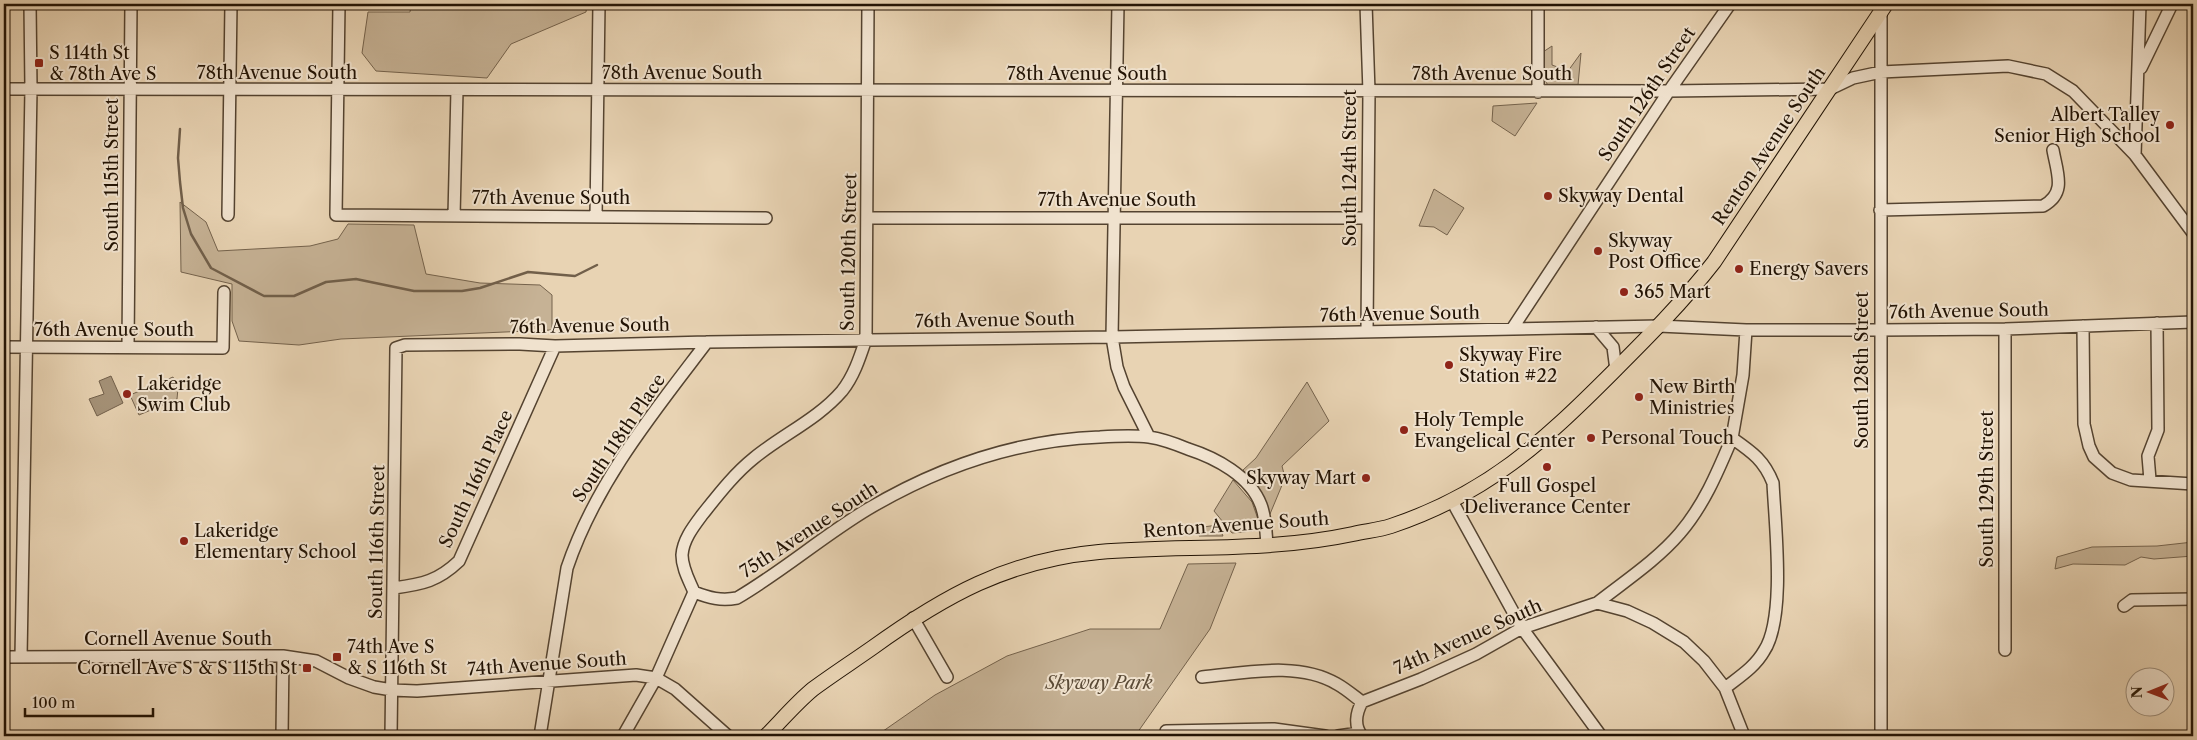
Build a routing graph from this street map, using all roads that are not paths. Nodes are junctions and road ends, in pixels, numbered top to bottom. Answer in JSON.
{"nodes":[{"id":1,"x":30,"y":4,"type":"edge"},
{"id":2,"x":130,"y":4,"type":"edge"},
{"id":3,"x":231,"y":4,"type":"edge"},
{"id":4,"x":339,"y":4,"type":"edge"},
{"id":5,"x":599,"y":4,"type":"edge"},
{"id":6,"x":868,"y":4,"type":"edge"},
{"id":7,"x":1118,"y":4,"type":"edge"},
{"id":8,"x":1366,"y":4,"type":"edge"},
{"id":9,"x":1538,"y":4,"type":"edge"},
{"id":10,"x":1730,"y":4,"type":"edge"},
{"id":11,"x":2140,"y":4,"type":"edge"},
{"id":12,"x":2172,"y":4,"type":"edge"},
{"id":13,"x":1883,"y":6,"type":"edge"},
{"id":14,"x":1881,"y":72,"type":"junction"},
{"id":15,"x":2139,"y":72,"type":"junction"},
{"id":16,"x":4,"y":89,"type":"edge"},
{"id":17,"x":31,"y":89,"type":"junction"},
{"id":18,"x":1830,"y":89,"type":"junction"},
{"id":19,"x":130,"y":90,"type":"junction"},
{"id":20,"x":339,"y":90,"type":"junction"},
{"id":21,"x":457,"y":90,"type":"junction"},
{"id":22,"x":599,"y":90,"type":"junction"},
{"id":23,"x":230,"y":91,"type":"junction"},
{"id":24,"x":1669,"y":91,"type":"junction"},
{"id":25,"x":868,"y":92,"type":"junction"},
{"id":26,"x":1116,"y":92,"type":"junction"},
{"id":27,"x":1368,"y":92,"type":"junction"},
{"id":28,"x":1538,"y":92,"type":"junction"},
{"id":29,"x":2052,"y":150,"type":"dead end"},
{"id":30,"x":2135,"y":155,"type":"junction"},
{"id":31,"x":1880,"y":210,"type":"junction"},
{"id":32,"x":228,"y":215,"type":"dead end"},
{"id":33,"x":454,"y":216,"type":"junction"},
{"id":34,"x":596,"y":216,"type":"junction"},
{"id":35,"x":766,"y":218,"type":"dead end"},
{"id":36,"x":867,"y":218,"type":"junction"},
{"id":37,"x":1114,"y":218,"type":"junction"},
{"id":38,"x":1367,"y":218,"type":"junction"},
{"id":39,"x":2193,"y":233,"type":"edge"},
{"id":40,"x":224,"y":292,"type":"dead end"},
{"id":41,"x":2193,"y":322,"type":"edge"},
{"id":42,"x":2157,"y":323,"type":"junction"},
{"id":43,"x":1659,"y":326,"type":"junction"},
{"id":44,"x":2083,"y":326,"type":"junction"},
{"id":45,"x":1596,"y":328,"type":"junction"},
{"id":46,"x":1512,"y":329,"type":"junction"},
{"id":47,"x":2005,"y":329,"type":"junction"},
{"id":48,"x":1746,"y":330,"type":"junction"},
{"id":49,"x":1880,"y":330,"type":"junction"},
{"id":50,"x":1367,"y":332,"type":"junction"},
{"id":51,"x":1112,"y":337,"type":"junction"},
{"id":52,"x":866,"y":339,"type":"junction"},
{"id":53,"x":707,"y":342,"type":"junction"},
{"id":54,"x":555,"y":346,"type":"junction"},
{"id":55,"x":4,"y":347,"type":"edge"},
{"id":56,"x":26,"y":347,"type":"junction"},
{"id":57,"x":128,"y":347,"type":"junction"},
{"id":58,"x":396,"y":348,"type":"joint"},
{"id":59,"x":1616,"y":370,"type":"junction"},
{"id":60,"x":1149,"y":437,"type":"junction"},
{"id":61,"x":1732,"y":438,"type":"junction"},
{"id":62,"x":2150,"y":480,"type":"junction"},
{"id":63,"x":2193,"y":484,"type":"edge"},
{"id":64,"x":1452,"y":501,"type":"junction"},
{"id":65,"x":1267,"y":546,"type":"junction"},
{"id":66,"x":394,"y":588,"type":"junction"},
{"id":67,"x":694,"y":592,"type":"junction"},
{"id":68,"x":2193,"y":599,"type":"edge"},
{"id":69,"x":1597,"y":603,"type":"junction"},
{"id":70,"x":2124,"y":606,"type":"dead end"},
{"id":71,"x":913,"y":618,"type":"junction"},
{"id":72,"x":1522,"y":628,"type":"junction"},
{"id":73,"x":2005,"y":650,"type":"dead end"},
{"id":74,"x":283,"y":656,"type":"junction"},
{"id":75,"x":4,"y":657,"type":"edge"},
{"id":76,"x":21,"y":657,"type":"junction"},
{"id":77,"x":947,"y":677,"type":"dead end"},
{"id":78,"x":1202,"y":677,"type":"dead end"},
{"id":79,"x":349,"y":678,"type":"joint"},
{"id":80,"x":656,"y":678,"type":"junction"},
{"id":81,"x":548,"y":682,"type":"junction"},
{"id":82,"x":1725,"y":688,"type":"junction"},
{"id":83,"x":392,"y":690,"type":"junction"},
{"id":84,"x":1362,"y":702,"type":"junction"},
{"id":85,"x":1166,"y":731,"type":"dead end"},
{"id":86,"x":1360,"y":735,"type":"edge"},
{"id":87,"x":282,"y":736,"type":"edge"},
{"id":88,"x":391,"y":736,"type":"edge"},
{"id":89,"x":540,"y":736,"type":"edge"},
{"id":90,"x":623,"y":736,"type":"edge"},
{"id":91,"x":728,"y":736,"type":"edge"},
{"id":92,"x":766,"y":736,"type":"edge"},
{"id":93,"x":1325,"y":736,"type":"edge"},
{"id":94,"x":1338,"y":736,"type":"edge"},
{"id":95,"x":1601,"y":736,"type":"edge"},
{"id":96,"x":1744,"y":736,"type":"edge"},
{"id":97,"x":1881,"y":736,"type":"edge"}],
"edges":[{"from":1,"to":17,"type":"street"},
{"from":2,"to":19,"type":"street","name":"South 115th Street"},
{"from":3,"to":23,"type":"street"},
{"from":4,"to":20,"type":"street"},
{"from":5,"to":22,"type":"street"},
{"from":6,"to":25,"type":"street","name":"South 120th Street"},
{"from":7,"to":26,"type":"street"},
{"from":8,"to":27,"type":"street","name":"South 124th Street"},
{"from":9,"to":28,"type":"street"},
{"from":10,"to":24,"type":"street","name":"South 126th Street"},
{"from":11,"to":15,"type":"street"},
{"from":12,"to":15,"type":"street"},
{"from":13,"to":14,"type":"street","name":"South 128th Street"},
{"from":13,"to":18,"type":"main road","name":"Renton Avenue South"},
{"from":14,"to":18,"type":"street","name":"78th Avenue South"},
{"from":14,"to":30,"type":"street","name":"78th Avenue South"},
{"from":14,"to":31,"type":"street","name":"South 128th Street"},
{"from":15,"to":30,"type":"street"},
{"from":16,"to":17,"type":"street","name":"78th Avenue South"},
{"from":17,"to":19,"type":"street","name":"78th Avenue South"},
{"from":17,"to":56,"type":"street"},
{"from":18,"to":24,"type":"street","name":"78th Avenue South"},
{"from":18,"to":43,"type":"main road","name":"Renton Avenue South"},
{"from":19,"to":23,"type":"street","name":"78th Avenue South"},
{"from":19,"to":57,"type":"street","name":"South 115th Street"},
{"from":20,"to":21,"type":"street","name":"78th Avenue South"},
{"from":20,"to":23,"type":"street","name":"78th Avenue South"},
{"from":20,"to":33,"type":"street","name":"77th Avenue South"},
{"from":21,"to":22,"type":"street","name":"78th Avenue South"},
{"from":21,"to":33,"type":"street"},
{"from":22,"to":25,"type":"street","name":"78th Avenue South"},
{"from":22,"to":34,"type":"street"},
{"from":23,"to":32,"type":"street"},
{"from":24,"to":28,"type":"street","name":"78th Avenue South"},
{"from":24,"to":46,"type":"street","name":"South 126th Street"},
{"from":25,"to":26,"type":"street","name":"78th Avenue South"},
{"from":25,"to":36,"type":"street","name":"South 120th Street"},
{"from":26,"to":27,"type":"street","name":"78th Avenue South"},
{"from":26,"to":37,"type":"street"},
{"from":27,"to":28,"type":"street","name":"78th Avenue South"},
{"from":27,"to":38,"type":"street","name":"South 124th Street"},
{"from":29,"to":31,"type":"street"},
{"from":30,"to":39,"type":"street","name":"78th Avenue South"},
{"from":31,"to":49,"type":"street","name":"South 128th Street"},
{"from":33,"to":34,"type":"street","name":"77th Avenue South"},
{"from":34,"to":35,"type":"street","name":"77th Avenue South"},
{"from":36,"to":37,"type":"street","name":"77th Avenue South"},
{"from":36,"to":52,"type":"street","name":"South 120th Street"},
{"from":37,"to":38,"type":"street","name":"77th Avenue South"},
{"from":37,"to":51,"type":"street"},
{"from":38,"to":50,"type":"street","name":"South 124th Street"},
{"from":40,"to":57,"type":"street","name":"76th Avenue South"},
{"from":41,"to":42,"type":"street","name":"76th Avenue South"},
{"from":42,"to":44,"type":"street","name":"76th Avenue South"},
{"from":42,"to":62,"type":"street"},
{"from":43,"to":45,"type":"street","name":"76th Avenue South"},
{"from":43,"to":48,"type":"street","name":"76th Avenue South"},
{"from":43,"to":59,"type":"main road","name":"Renton Avenue South"},
{"from":44,"to":47,"type":"street","name":"76th Avenue South"},
{"from":44,"to":62,"type":"street"},
{"from":45,"to":46,"type":"street","name":"76th Avenue South"},
{"from":45,"to":59,"type":"street"},
{"from":46,"to":50,"type":"street","name":"76th Avenue South"},
{"from":47,"to":49,"type":"street","name":"76th Avenue South"},
{"from":47,"to":73,"type":"street","name":"South 129th Street"},
{"from":48,"to":49,"type":"street","name":"76th Avenue South"},
{"from":48,"to":61,"type":"street"},
{"from":49,"to":97,"type":"street","name":"South 128th Street"},
{"from":50,"to":51,"type":"street","name":"76th Avenue South"},
{"from":51,"to":52,"type":"street","name":"76th Avenue South"},
{"from":51,"to":60,"type":"street"},
{"from":52,"to":53,"type":"street","name":"76th Avenue South"},
{"from":52,"to":67,"type":"street","name":"South 120th Street"},
{"from":53,"to":54,"type":"street","name":"76th Avenue South"},
{"from":53,"to":81,"type":"street","name":"South 118th Place"},
{"from":54,"to":58,"type":"street","name":"76th Avenue South"},
{"from":54,"to":66,"type":"street","name":"South 116th Place"},
{"from":55,"to":56,"type":"street","name":"76th Avenue South"},
{"from":56,"to":57,"type":"street","name":"76th Avenue South"},
{"from":56,"to":76,"type":"street"},
{"from":58,"to":66,"type":"street","name":"South 116th Street"},
{"from":59,"to":64,"type":"main road","name":"Renton Avenue South"},
{"from":60,"to":65,"type":"street","name":"75th Avenue South"},
{"from":60,"to":67,"type":"street","name":"75th Avenue South"},
{"from":61,"to":69,"type":"street"},
{"from":61,"to":82,"type":"street"},
{"from":62,"to":63,"type":"street"},
{"from":64,"to":65,"type":"main road","name":"Renton Avenue South"},
{"from":64,"to":72,"type":"street"},
{"from":65,"to":71,"type":"main road","name":"Renton Avenue South"},
{"from":66,"to":83,"type":"street","name":"South 116th Street"},
{"from":67,"to":80,"type":"street"},
{"from":68,"to":70,"type":"street"},
{"from":69,"to":72,"type":"street","name":"74th Avenue South"},
{"from":69,"to":82,"type":"street"},
{"from":71,"to":77,"type":"street"},
{"from":71,"to":92,"type":"main road","name":"Renton Avenue South"},
{"from":72,"to":84,"type":"street","name":"74th Avenue South"},
{"from":72,"to":95,"type":"street"},
{"from":74,"to":76,"type":"street","name":"Cornell Avenue South"},
{"from":74,"to":79,"type":"street","name":"Cornell Avenue South"},
{"from":74,"to":87,"type":"street"},
{"from":75,"to":76,"type":"street","name":"Cornell Avenue South"},
{"from":78,"to":84,"type":"street"},
{"from":79,"to":83,"type":"street","name":"74th Avenue South"},
{"from":80,"to":81,"type":"street","name":"74th Avenue South"},
{"from":80,"to":90,"type":"street"},
{"from":80,"to":91,"type":"street","name":"74th Avenue South"},
{"from":81,"to":83,"type":"street","name":"74th Avenue South"},
{"from":81,"to":89,"type":"street","name":"South 118th Place"},
{"from":82,"to":96,"type":"street"},
{"from":83,"to":88,"type":"street","name":"South 116th Street"},
{"from":84,"to":86,"type":"street"},
{"from":85,"to":93,"type":"street"},
{"from":86,"to":94,"type":"street"}]}
